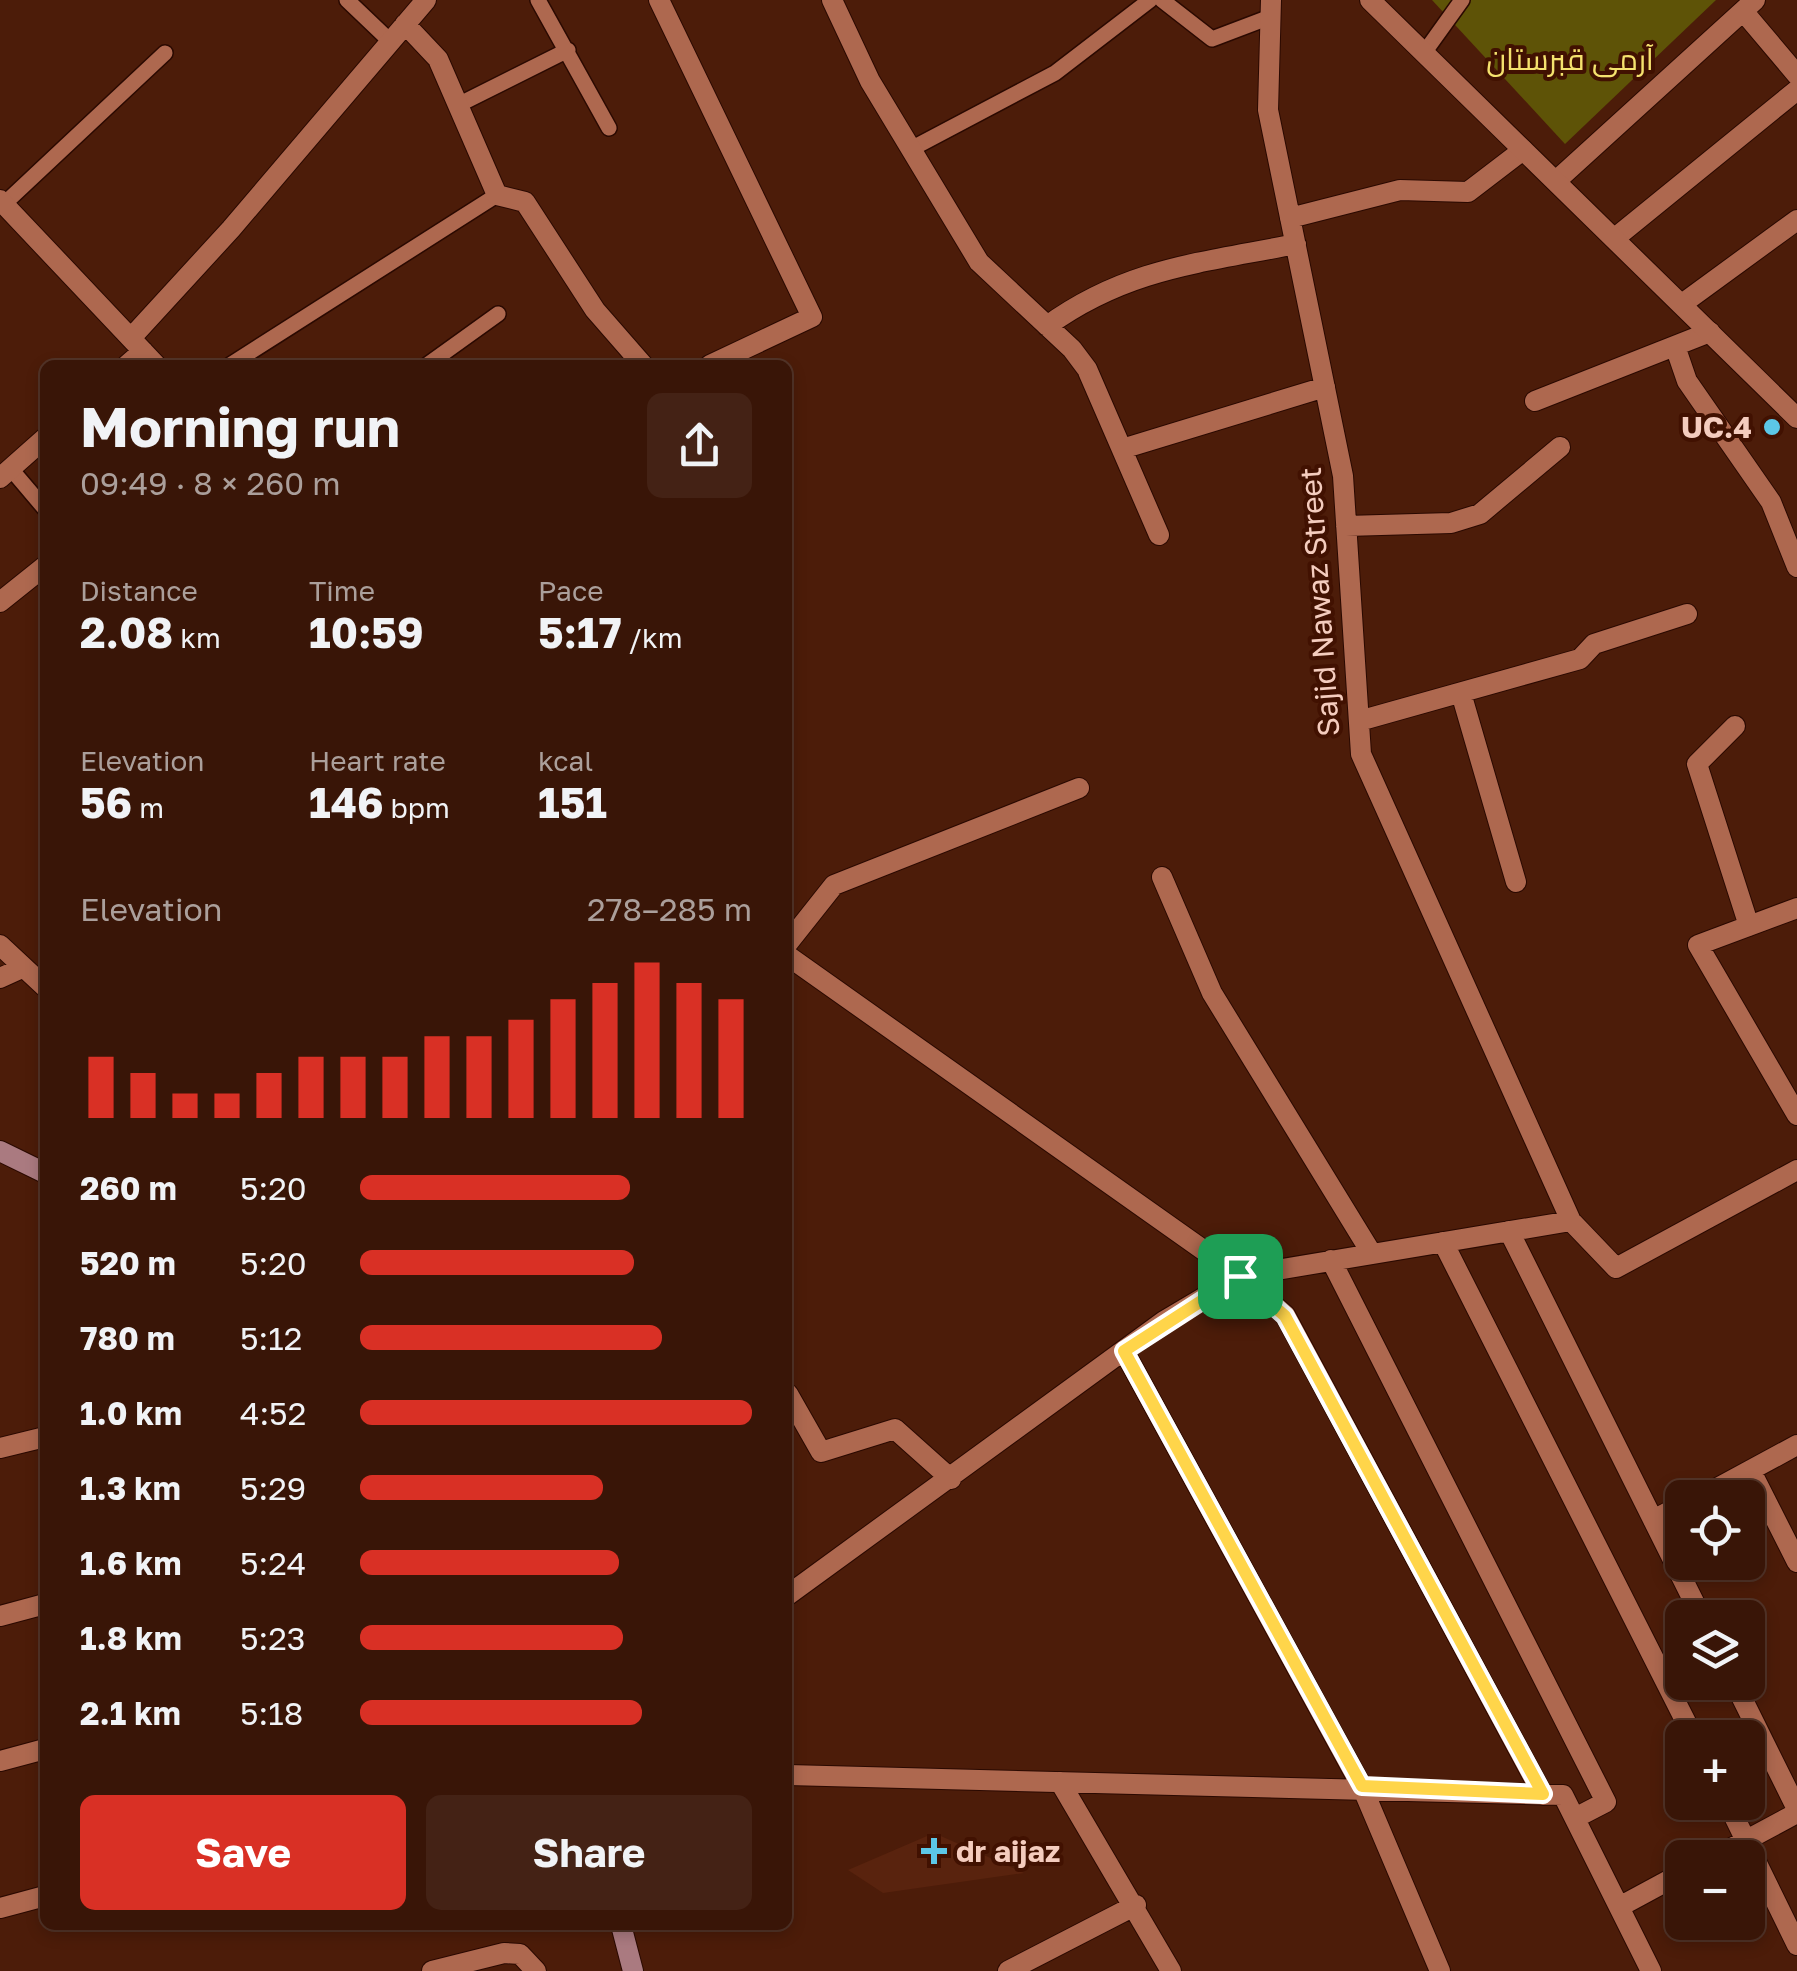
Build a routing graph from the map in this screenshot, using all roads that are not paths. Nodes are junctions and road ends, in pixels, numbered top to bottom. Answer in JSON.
{"nodes":[{"id":1,"x":348,"y":0,"type":"edge"},
{"id":2,"x":426,"y":0,"type":"edge"},
{"id":3,"x":538,"y":0,"type":"edge"},
{"id":4,"x":660,"y":0,"type":"edge"},
{"id":5,"x":832,"y":0,"type":"edge"},
{"id":6,"x":1150,"y":0,"type":"edge"},
{"id":7,"x":1162,"y":0,"type":"edge"},
{"id":8,"x":1370,"y":0,"type":"edge"},
{"id":9,"x":1462,"y":0,"type":"edge"},
{"id":10,"x":1749,"y":6,"type":"edge"},
{"id":11,"x":1270,"y":8,"type":"edge"},
{"id":12,"x":406,"y":24,"type":"junction"},
{"id":13,"x":391,"y":42,"type":"junction"},
{"id":14,"x":568,"y":50,"type":"junction"},
{"id":15,"x":165,"y":53,"type":"dead end"},
{"id":16,"x":1424,"y":53,"type":"junction"},
{"id":17,"x":1797,"y":75,"type":"edge"},
{"id":18,"x":1797,"y":90,"type":"edge"},
{"id":19,"x":458,"y":105,"type":"junction"},
{"id":20,"x":609,"y":128,"type":"dead end"},
{"id":21,"x":911,"y":149,"type":"junction"},
{"id":22,"x":1523,"y":150,"type":"junction"},
{"id":23,"x":1556,"y":181,"type":"junction"},
{"id":24,"x":497,"y":194,"type":"junction"},
{"id":25,"x":2,"y":202,"type":"edge"},
{"id":26,"x":1290,"y":218,"type":"junction"},
{"id":27,"x":1797,"y":220,"type":"edge"},
{"id":28,"x":1615,"y":238,"type":"junction"},
{"id":29,"x":1296,"y":244,"type":"junction"},
{"id":30,"x":1682,"y":304,"type":"junction"},
{"id":31,"x":498,"y":314,"type":"dead end"},
{"id":32,"x":1047,"y":326,"type":"junction"},
{"id":33,"x":1710,"y":332,"type":"junction"},
{"id":34,"x":1676,"y":346,"type":"junction"},
{"id":35,"x":139,"y":355,"type":"edge"},
{"id":36,"x":238,"y":360,"type":"edge"},
{"id":37,"x":434,"y":360,"type":"edge"},
{"id":38,"x":639,"y":360,"type":"edge"},
{"id":39,"x":721,"y":360,"type":"edge"},
{"id":40,"x":1324,"y":387,"type":"junction"},
{"id":41,"x":1535,"y":401,"type":"dead end"},
{"id":42,"x":1797,"y":418,"type":"edge"},
{"id":43,"x":40,"y":443,"type":"edge"},
{"id":44,"x":1560,"y":446,"type":"dead end"},
{"id":45,"x":1122,"y":450,"type":"junction"},
{"id":46,"x":6,"y":474,"type":"edge"},
{"id":47,"x":40,"y":505,"type":"edge"},
{"id":48,"x":1346,"y":526,"type":"junction"},
{"id":49,"x":1159,"y":535,"type":"dead end"},
{"id":50,"x":1797,"y":567,"type":"edge"},
{"id":51,"x":40,"y":570,"type":"edge"},
{"id":52,"x":0,"y":602,"type":"edge"},
{"id":53,"x":1687,"y":614,"type":"dead end"},
{"id":54,"x":1461,"y":693,"type":"junction"},
{"id":55,"x":1359,"y":721,"type":"junction"},
{"id":56,"x":1735,"y":726,"type":"dead end"},
{"id":57,"x":1078,"y":788,"type":"dead end"},
{"id":58,"x":1162,"y":877,"type":"dead end"},
{"id":59,"x":1516,"y":882,"type":"dead end"},
{"id":60,"x":1797,"y":908,"type":"edge"},
{"id":61,"x":1749,"y":926,"type":"junction"},
{"id":62,"x":792,"y":938,"type":"edge"},
{"id":63,"x":0,"y":944,"type":"edge"},
{"id":64,"x":792,"y":959,"type":"edge"},
{"id":65,"x":22,"y":968,"type":"junction"},
{"id":66,"x":0,"y":978,"type":"edge"},
{"id":67,"x":40,"y":983,"type":"edge"},
{"id":68,"x":1797,"y":1114,"type":"edge"},
{"id":69,"x":0,"y":1151,"type":"edge"},
{"id":70,"x":1797,"y":1170,"type":"edge"},
{"id":71,"x":40,"y":1171,"type":"edge"},
{"id":72,"x":1571,"y":1220,"type":"junction"},
{"id":73,"x":1510,"y":1231,"type":"junction"},
{"id":74,"x":1444,"y":1242,"type":"junction"},
{"id":75,"x":1372,"y":1254,"type":"junction"},
{"id":76,"x":1331,"y":1260,"type":"junction"},
{"id":77,"x":1240,"y":1276,"type":"junction"},
{"id":78,"x":1124,"y":1351,"type":"junction"},
{"id":79,"x":792,"y":1401,"type":"edge"},
{"id":80,"x":40,"y":1438,"type":"edge"},
{"id":81,"x":1797,"y":1445,"type":"edge"},
{"id":82,"x":0,"y":1448,"type":"edge"},
{"id":83,"x":1752,"y":1472,"type":"junction"},
{"id":84,"x":951,"y":1478,"type":"junction"},
{"id":85,"x":1735,"y":1480,"type":"edge"},
{"id":86,"x":1665,"y":1514,"type":"edge"},
{"id":87,"x":1653,"y":1520,"type":"junction"},
{"id":88,"x":1797,"y":1562,"type":"edge"},
{"id":89,"x":792,"y":1592,"type":"edge"},
{"id":90,"x":1693,"y":1600,"type":"edge"},
{"id":91,"x":40,"y":1605,"type":"edge"},
{"id":92,"x":0,"y":1616,"type":"edge"},
{"id":93,"x":1743,"y":1700,"type":"edge"},
{"id":94,"x":1685,"y":1720,"type":"edge"},
{"id":95,"x":40,"y":1750,"type":"edge"},
{"id":96,"x":0,"y":1761,"type":"edge"},
{"id":97,"x":792,"y":1775,"type":"edge"},
{"id":98,"x":1060,"y":1782,"type":"junction"},
{"id":99,"x":1362,"y":1786,"type":"junction"},
{"id":100,"x":1543,"y":1794,"type":"junction"},
{"id":101,"x":1797,"y":1811,"type":"edge"},
{"id":102,"x":1575,"y":1818,"type":"junction"},
{"id":103,"x":1736,"y":1820,"type":"edge"},
{"id":104,"x":1746,"y":1840,"type":"joint"},
{"id":105,"x":1765,"y":1879,"type":"edge"},
{"id":106,"x":1665,"y":1882,"type":"edge"},
{"id":107,"x":40,"y":1897,"type":"edge"},
{"id":108,"x":1136,"y":1905,"type":"junction"},
{"id":109,"x":1619,"y":1906,"type":"junction"},
{"id":110,"x":0,"y":1908,"type":"edge"},
{"id":111,"x":622,"y":1930,"type":"edge"},
{"id":112,"x":1797,"y":1945,"type":"edge"},
{"id":113,"x":432,"y":1971,"type":"edge"},
{"id":114,"x":536,"y":1971,"type":"edge"},
{"id":115,"x":633,"y":1971,"type":"edge"},
{"id":116,"x":1008,"y":1971,"type":"edge"},
{"id":117,"x":1171,"y":1971,"type":"edge"},
{"id":118,"x":1440,"y":1971,"type":"edge"},
{"id":119,"x":1651,"y":1971,"type":"edge"}],
"edges":[{"from":1,"to":13,"type":"lane"},
{"from":2,"to":12,"type":"street"},
{"from":3,"to":14,"type":"lane"},
{"from":4,"to":39,"type":"street"},
{"from":5,"to":21,"type":"street"},
{"from":6,"to":21,"type":"lane"},
{"from":7,"to":11,"type":"lane"},
{"from":8,"to":16,"type":"street"},
{"from":9,"to":16,"type":"lane"},
{"from":10,"to":17,"type":"street"},
{"from":10,"to":23,"type":"street"},
{"from":11,"to":26,"type":"street","name":"Sajid Nawaz Street"},
{"from":12,"to":13,"type":"street"},
{"from":12,"to":19,"type":"street"},
{"from":13,"to":35,"type":"street"},
{"from":14,"to":19,"type":"lane"},
{"from":14,"to":20,"type":"lane"},
{"from":15,"to":25,"type":"lane"},
{"from":16,"to":22,"type":"street"},
{"from":18,"to":28,"type":"street"},
{"from":19,"to":24,"type":"street"},
{"from":21,"to":32,"type":"street"},
{"from":22,"to":23,"type":"street"},
{"from":22,"to":26,"type":"street"},
{"from":23,"to":28,"type":"street"},
{"from":24,"to":36,"type":"lane"},
{"from":24,"to":38,"type":"street"},
{"from":25,"to":35,"type":"street"},
{"from":26,"to":29,"type":"street","name":"Sajid Nawaz Street"},
{"from":27,"to":30,"type":"street"},
{"from":28,"to":30,"type":"street"},
{"from":29,"to":32,"type":"street"},
{"from":29,"to":40,"type":"street","name":"Sajid Nawaz Street"},
{"from":30,"to":33,"type":"street"},
{"from":31,"to":37,"type":"lane"},
{"from":32,"to":45,"type":"street"},
{"from":33,"to":34,"type":"street"},
{"from":33,"to":42,"type":"street"},
{"from":34,"to":41,"type":"street"},
{"from":34,"to":50,"type":"street"},
{"from":40,"to":45,"type":"street"},
{"from":40,"to":48,"type":"street","name":"Sajid Nawaz Street"},
{"from":43,"to":46,"type":"street"},
{"from":44,"to":48,"type":"street"},
{"from":45,"to":49,"type":"street"},
{"from":46,"to":47,"type":"lane"},
{"from":48,"to":55,"type":"street","name":"Sajid Nawaz Street"},
{"from":51,"to":52,"type":"street"},
{"from":53,"to":54,"type":"street"},
{"from":54,"to":55,"type":"street"},
{"from":54,"to":59,"type":"street"},
{"from":55,"to":72,"type":"street","name":"Sajid Nawaz Street"},
{"from":56,"to":61,"type":"street"},
{"from":57,"to":62,"type":"street"},
{"from":58,"to":75,"type":"street"},
{"from":60,"to":61,"type":"street"},
{"from":61,"to":68,"type":"street"},
{"from":63,"to":65,"type":"street"},
{"from":64,"to":77,"type":"street"},
{"from":65,"to":66,"type":"street"},
{"from":65,"to":67,"type":"street"},
{"from":69,"to":71,"type":"main road"},
{"from":70,"to":72,"type":"street","name":"Sajid Nawaz Street"},
{"from":72,"to":73,"type":"street"},
{"from":73,"to":74,"type":"street"},
{"from":73,"to":87,"type":"street"},
{"from":74,"to":75,"type":"street"},
{"from":74,"to":94,"type":"street"},
{"from":75,"to":76,"type":"street"},
{"from":76,"to":77,"type":"street"},
{"from":76,"to":102,"type":"street"},
{"from":77,"to":78,"type":"street"},
{"from":77,"to":100,"type":"street"},
{"from":78,"to":84,"type":"street"},
{"from":78,"to":99,"type":"street"},
{"from":79,"to":84,"type":"street"},
{"from":80,"to":82,"type":"street"},
{"from":81,"to":83,"type":"street"},
{"from":83,"to":85,"type":"street"},
{"from":83,"to":88,"type":"street"},
{"from":84,"to":89,"type":"street"},
{"from":86,"to":87,"type":"street"},
{"from":87,"to":90,"type":"street"},
{"from":91,"to":92,"type":"street"},
{"from":93,"to":101,"type":"street"},
{"from":95,"to":96,"type":"street"},
{"from":97,"to":98,"type":"street"},
{"from":98,"to":99,"type":"street"},
{"from":98,"to":108,"type":"street"},
{"from":99,"to":100,"type":"street"},
{"from":99,"to":118,"type":"street"},
{"from":100,"to":102,"type":"street"},
{"from":101,"to":104,"type":"street"},
{"from":102,"to":109,"type":"street"},
{"from":103,"to":104,"type":"street"},
{"from":105,"to":112,"type":"street"},
{"from":106,"to":109,"type":"street"},
{"from":107,"to":110,"type":"street"},
{"from":108,"to":116,"type":"street"},
{"from":108,"to":117,"type":"street"},
{"from":109,"to":119,"type":"street"},
{"from":111,"to":115,"type":"main road"},
{"from":113,"to":114,"type":"street"}]}
